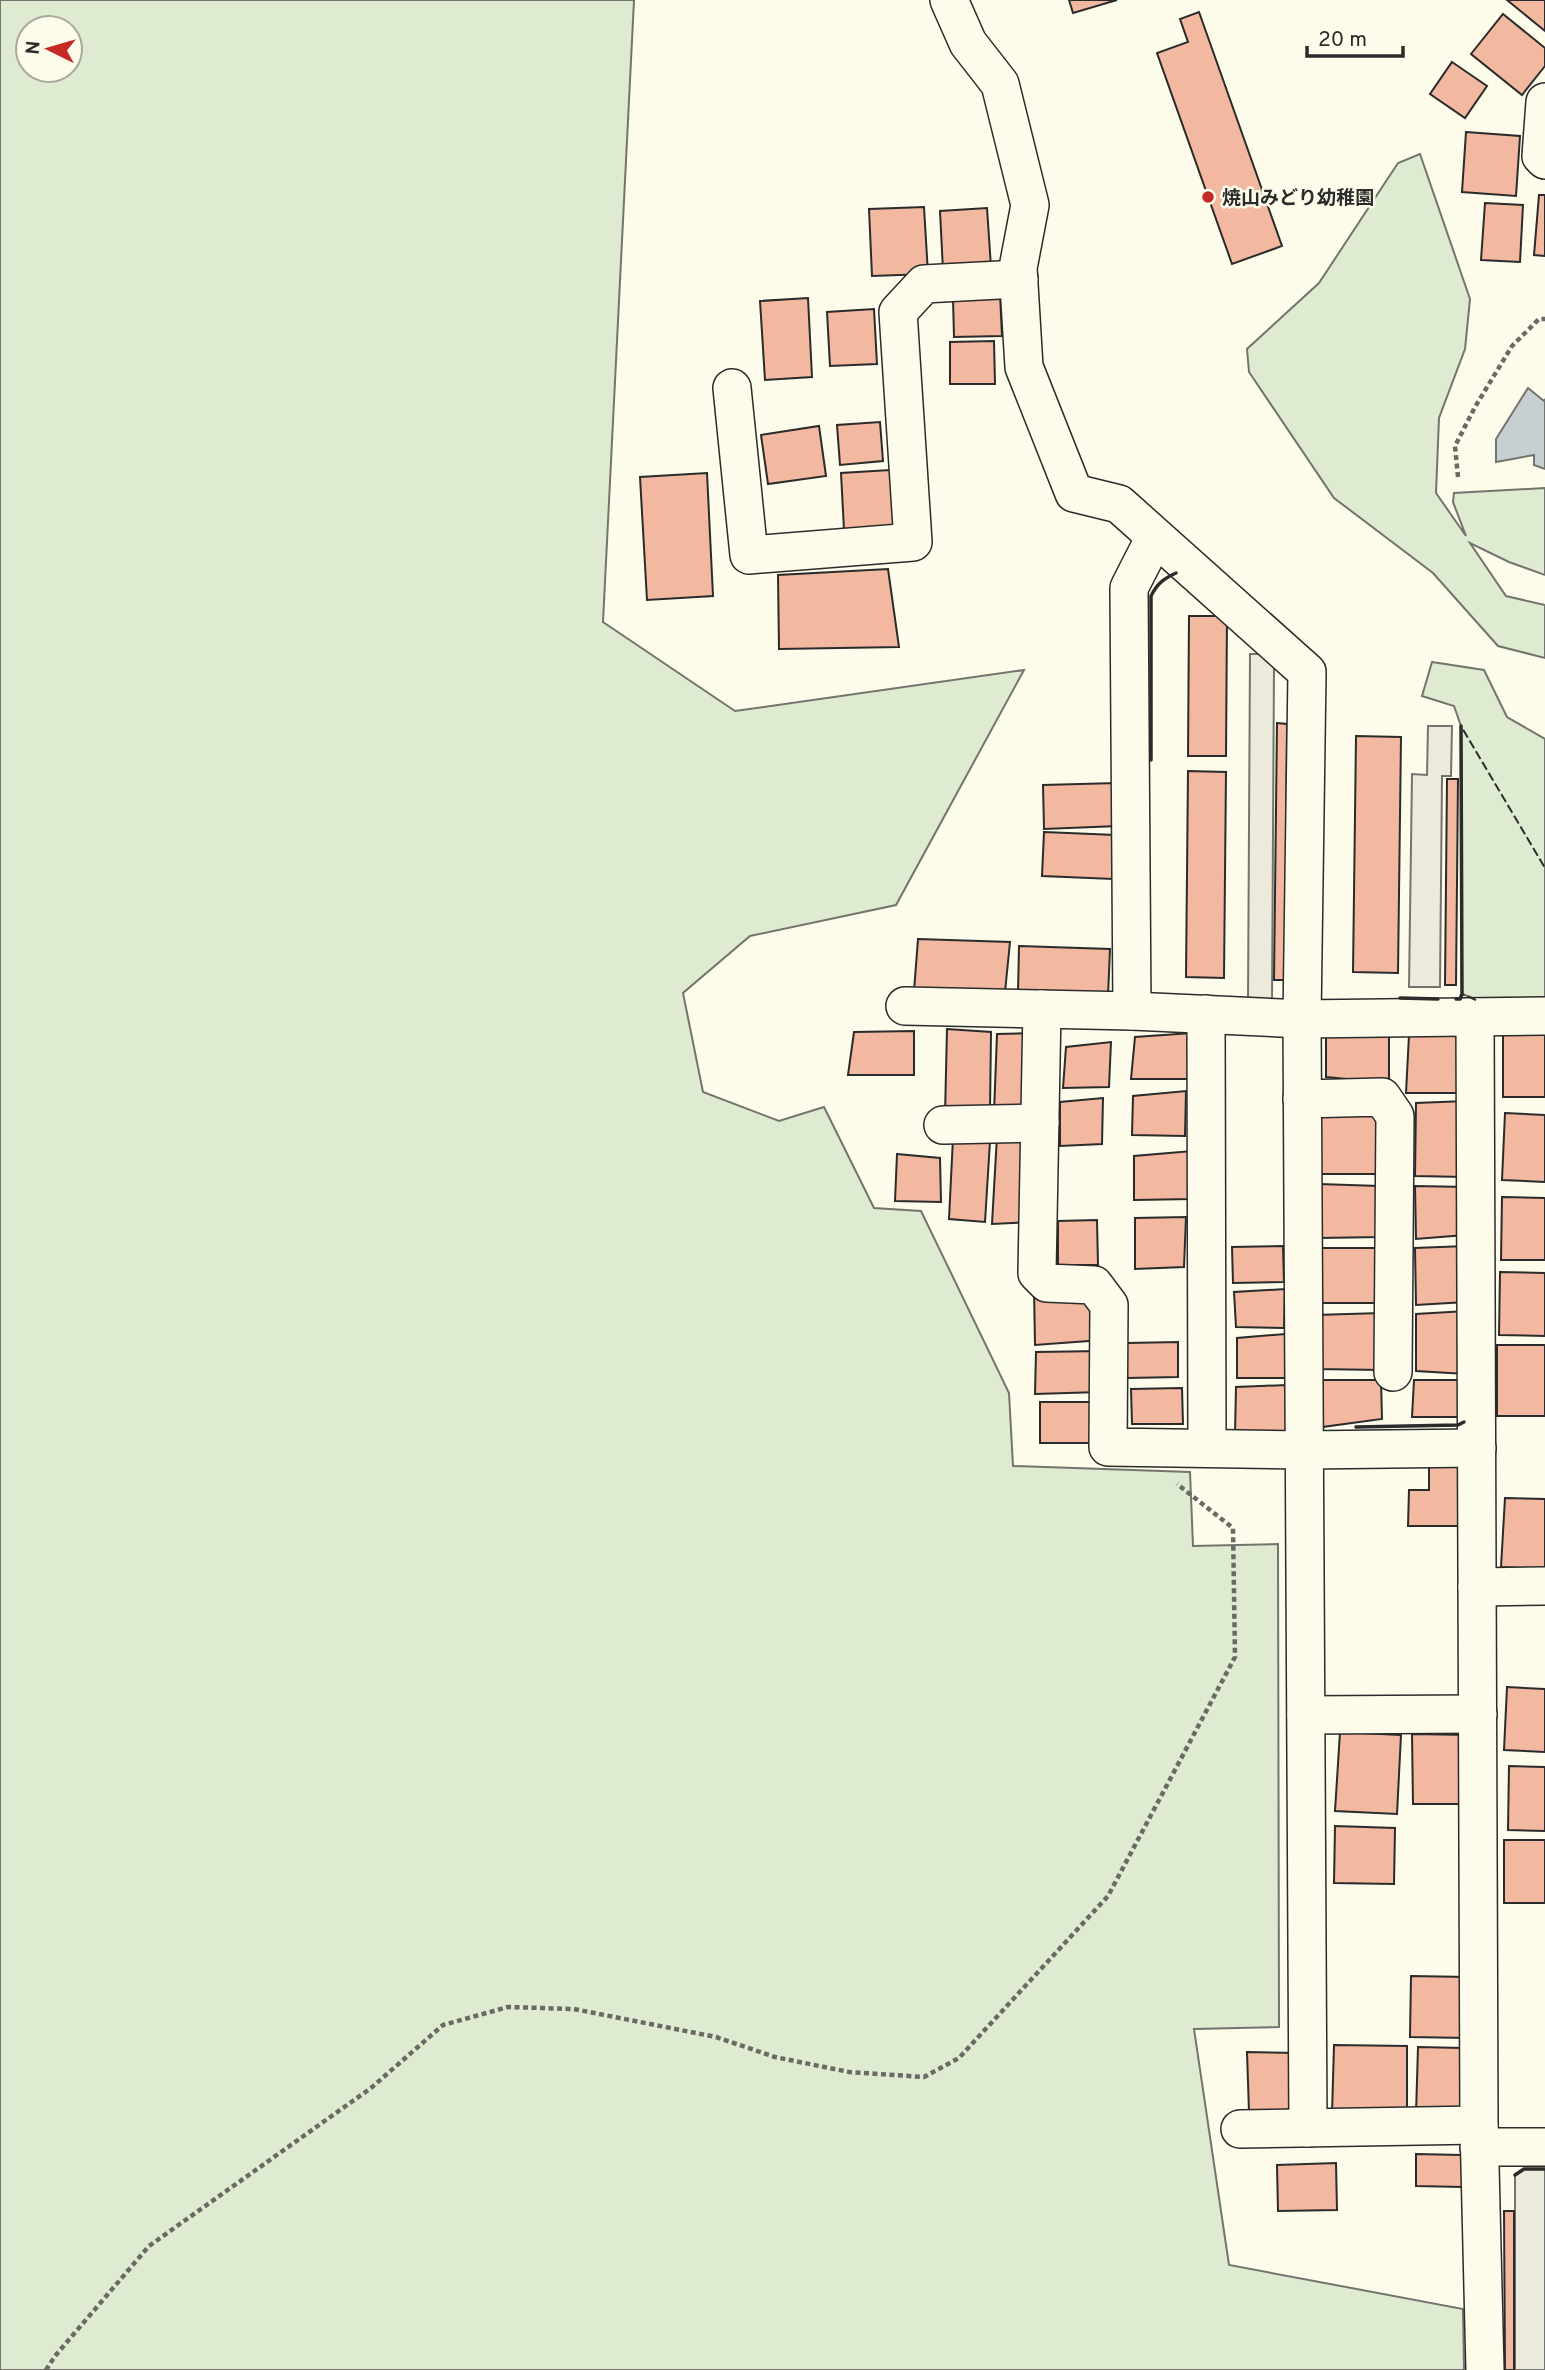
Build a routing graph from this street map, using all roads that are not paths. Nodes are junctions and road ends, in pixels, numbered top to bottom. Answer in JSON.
{"nodes":[{"id":1,"x":949,"y":0,"type":"edge"},
{"id":2,"x":1545,"y":102,"type":"edge"},
{"id":3,"x":1545,"y":160,"type":"edge"},
{"id":4,"x":1019,"y":279,"type":"junction"},
{"id":5,"x":732,"y":388,"type":"dead end"},
{"id":6,"x":1155,"y":537,"type":"junction"},
{"id":7,"x":905,"y":1006,"type":"dead end"},
{"id":8,"x":1042,"y":1009,"type":"junction"},
{"id":9,"x":1132,"y":1011,"type":"junction"},
{"id":10,"x":1206,"y":1014,"type":"junction"},
{"id":11,"x":1545,"y":1016,"type":"edge"},
{"id":12,"x":1475,"y":1017,"type":"junction"},
{"id":13,"x":1302,"y":1019,"type":"junction"},
{"id":14,"x":1302,"y":1099,"type":"junction"},
{"id":15,"x":1040,"y":1123,"type":"junction"},
{"id":16,"x":943,"y":1125,"type":"dead end"},
{"id":17,"x":1393,"y":1372,"type":"dead end"},
{"id":18,"x":1207,"y":1448,"type":"junction"},
{"id":19,"x":1477,"y":1448,"type":"junction"},
{"id":20,"x":1304,"y":1450,"type":"junction"},
{"id":21,"x":1545,"y":1586,"type":"edge"},
{"id":22,"x":1477,"y":1587,"type":"junction"},
{"id":23,"x":1478,"y":1714,"type":"junction"},
{"id":24,"x":1306,"y":1715,"type":"junction"},
{"id":25,"x":1308,"y":2128,"type":"junction"},
{"id":26,"x":1240,"y":2129,"type":"dead end"},
{"id":27,"x":1479,"y":2136,"type":"junction"},
{"id":28,"x":1545,"y":2147,"type":"edge"},
{"id":29,"x":1485,"y":2370,"type":"edge"}],
"edges":[{"from":1,"to":4,"type":"street"},
{"from":2,"to":3,"type":"street"},
{"from":4,"to":5,"type":"street"},
{"from":4,"to":6,"type":"street"},
{"from":6,"to":9,"type":"street"},
{"from":6,"to":13,"type":"street"},
{"from":7,"to":8,"type":"street"},
{"from":8,"to":9,"type":"street"},
{"from":8,"to":15,"type":"street"},
{"from":9,"to":10,"type":"street"},
{"from":10,"to":13,"type":"street"},
{"from":10,"to":18,"type":"street"},
{"from":11,"to":12,"type":"street"},
{"from":12,"to":13,"type":"street"},
{"from":12,"to":19,"type":"street"},
{"from":13,"to":14,"type":"street"},
{"from":14,"to":17,"type":"street"},
{"from":14,"to":20,"type":"street"},
{"from":15,"to":16,"type":"street"},
{"from":15,"to":18,"type":"street"},
{"from":18,"to":20,"type":"street"},
{"from":19,"to":20,"type":"street"},
{"from":19,"to":22,"type":"street"},
{"from":20,"to":24,"type":"street"},
{"from":21,"to":22,"type":"street"},
{"from":22,"to":23,"type":"street"},
{"from":23,"to":24,"type":"street"},
{"from":23,"to":27,"type":"street"},
{"from":24,"to":25,"type":"street"},
{"from":25,"to":26,"type":"street"},
{"from":25,"to":27,"type":"street"},
{"from":27,"to":28,"type":"street"},
{"from":27,"to":29,"type":"street"}]}
